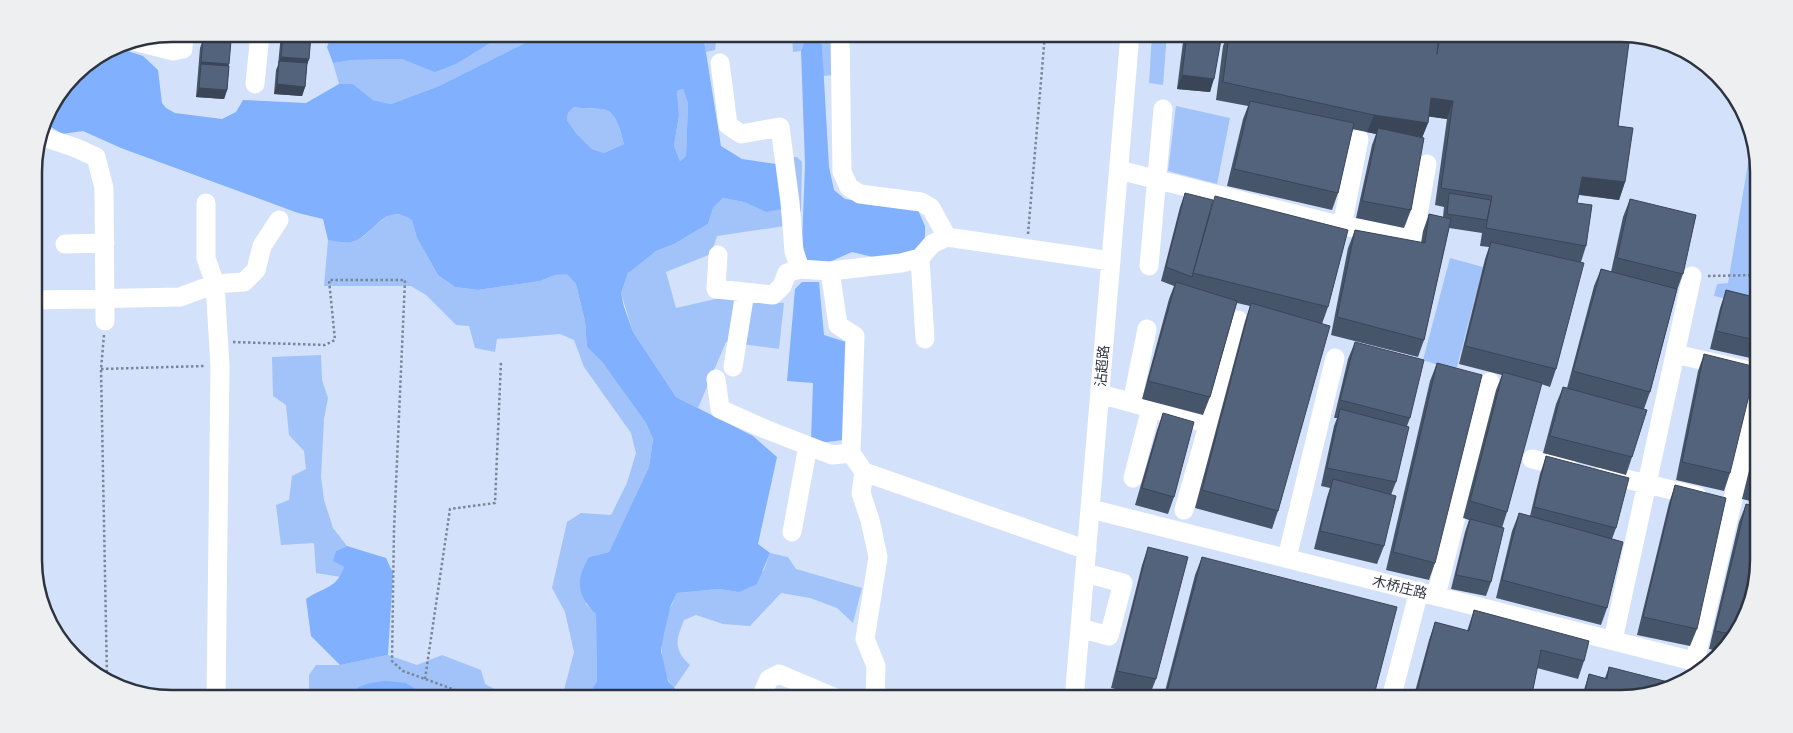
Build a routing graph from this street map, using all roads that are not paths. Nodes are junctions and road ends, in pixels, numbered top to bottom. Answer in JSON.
{"nodes":[{"id":1,"x":183,"y":42,"type":"edge"},
{"id":2,"x":259,"y":42,"type":"edge"},
{"id":3,"x":840,"y":42,"type":"edge"},
{"id":4,"x":1129,"y":42,"type":"edge"},
{"id":5,"x":149,"y":45,"type":"edge"},
{"id":6,"x":720,"y":63,"type":"dead end"},
{"id":7,"x":255,"y":84,"type":"dead end"},
{"id":8,"x":1163,"y":108,"type":"dead end"},
{"id":9,"x":47,"y":138,"type":"edge"},
{"id":10,"x":1359,"y":139,"type":"dead end"},
{"id":11,"x":1427,"y":164,"type":"dead end"},
{"id":12,"x":1119,"y":170,"type":"junction"},
{"id":13,"x":1157,"y":180,"type":"junction"},
{"id":14,"x":206,"y":203,"type":"dead end"},
{"id":15,"x":279,"y":220,"type":"dead end"},
{"id":16,"x":1342,"y":226,"type":"junction"},
{"id":17,"x":947,"y":237,"type":"junction"},
{"id":18,"x":105,"y":243,"type":"junction"},
{"id":19,"x":65,"y":244,"type":"dead end"},
{"id":20,"x":718,"y":255,"type":"dead end"},
{"id":21,"x":920,"y":258,"type":"junction"},
{"id":22,"x":1111,"y":261,"type":"junction"},
{"id":23,"x":1149,"y":266,"type":"dead end"},
{"id":24,"x":800,"y":269,"type":"junction"},
{"id":25,"x":830,"y":271,"type":"junction"},
{"id":26,"x":1692,"y":276,"type":"road end"},
{"id":27,"x":215,"y":284,"type":"junction"},
{"id":28,"x":745,"y":292,"type":"junction"},
{"id":29,"x":106,"y":298,"type":"junction"},
{"id":30,"x":43,"y":300,"type":"edge"},
{"id":31,"x":1238,"y":320,"type":"dead end"},
{"id":32,"x":106,"y":321,"type":"road end"},
{"id":33,"x":1146,"y":330,"type":"dead end"},
{"id":34,"x":925,"y":339,"type":"dead end"},
{"id":35,"x":1675,"y":354,"type":"junction"},
{"id":36,"x":1335,"y":358,"type":"dead end"},
{"id":37,"x":733,"y":368,"type":"dead end"},
{"id":38,"x":1750,"y":371,"type":"edge"},
{"id":39,"x":716,"y":379,"type":"dead end"},
{"id":40,"x":1490,"y":382,"type":"dead end"},
{"id":41,"x":1100,"y":394,"type":"junction"},
{"id":42,"x":1132,"y":403,"type":"junction"},
{"id":43,"x":1151,"y":408,"type":"junction"},
{"id":44,"x":1208,"y":424,"type":"junction"},
{"id":45,"x":1750,"y":427,"type":"edge"},
{"id":46,"x":808,"y":446,"type":"junction"},
{"id":47,"x":851,"y":453,"type":"junction"},
{"id":48,"x":1532,"y":459,"type":"dead end"},
{"id":49,"x":864,"y":472,"type":"junction"},
{"id":50,"x":1133,"y":478,"type":"dead end"},
{"id":51,"x":1647,"y":483,"type":"junction"},
{"id":52,"x":1732,"y":506,"type":"junction"},
{"id":53,"x":1090,"y":509,"type":"junction"},
{"id":54,"x":1184,"y":510,"type":"dead end"},
{"id":55,"x":1750,"y":510,"type":"edge"},
{"id":56,"x":792,"y":532,"type":"dead end"},
{"id":57,"x":1087,"y":550,"type":"junction"},
{"id":58,"x":1287,"y":558,"type":"junction"},
{"id":59,"x":1085,"y":573,"type":"junction"},
{"id":60,"x":1428,"y":594,"type":"junction"},
{"id":61,"x":1080,"y":628,"type":"junction"},
{"id":62,"x":1613,"y":640,"type":"junction"},
{"id":63,"x":1702,"y":662,"type":"edge"},
{"id":64,"x":1702,"y":663,"type":"edge"},
{"id":65,"x":216,"y":690,"type":"edge"},
{"id":66,"x":764,"y":690,"type":"edge"},
{"id":67,"x":817,"y":690,"type":"edge"},
{"id":68,"x":875,"y":690,"type":"edge"},
{"id":69,"x":1075,"y":690,"type":"edge"},
{"id":70,"x":1394,"y":690,"type":"edge"}],
"edges":[{"from":1,"to":5,"type":"street"},
{"from":2,"to":7,"type":"street"},
{"from":3,"to":17,"type":"street"},
{"from":4,"to":12,"type":"street","name":"沾超路"},
{"from":6,"to":24,"type":"street"},
{"from":8,"to":13,"type":"street"},
{"from":9,"to":18,"type":"street"},
{"from":10,"to":16,"type":"street"},
{"from":11,"to":16,"type":"street"},
{"from":12,"to":13,"type":"street"},
{"from":12,"to":22,"type":"street","name":"沾超路"},
{"from":13,"to":16,"type":"street"},
{"from":13,"to":23,"type":"street"},
{"from":14,"to":27,"type":"street"},
{"from":15,"to":27,"type":"street"},
{"from":17,"to":21,"type":"street"},
{"from":17,"to":22,"type":"street"},
{"from":18,"to":19,"type":"street"},
{"from":18,"to":29,"type":"street"},
{"from":20,"to":28,"type":"street"},
{"from":21,"to":25,"type":"street"},
{"from":21,"to":34,"type":"street"},
{"from":22,"to":41,"type":"street","name":"沾超路"},
{"from":24,"to":25,"type":"street"},
{"from":24,"to":28,"type":"street"},
{"from":25,"to":47,"type":"street"},
{"from":26,"to":35,"type":"street"},
{"from":27,"to":29,"type":"street"},
{"from":27,"to":65,"type":"street"},
{"from":28,"to":37,"type":"street"},
{"from":29,"to":30,"type":"street"},
{"from":29,"to":32,"type":"street"},
{"from":31,"to":44,"type":"street"},
{"from":33,"to":42,"type":"street"},
{"from":35,"to":38,"type":"street"},
{"from":35,"to":51,"type":"street"},
{"from":36,"to":58,"type":"street"},
{"from":39,"to":46,"type":"street"},
{"from":40,"to":60,"type":"street"},
{"from":41,"to":42,"type":"street"},
{"from":41,"to":53,"type":"street","name":"沾超路"},
{"from":42,"to":43,"type":"street"},
{"from":43,"to":44,"type":"street"},
{"from":43,"to":50,"type":"street"},
{"from":44,"to":54,"type":"street"},
{"from":45,"to":52,"type":"street"},
{"from":46,"to":47,"type":"street"},
{"from":46,"to":56,"type":"street"},
{"from":47,"to":49,"type":"street"},
{"from":48,"to":51,"type":"street"},
{"from":49,"to":57,"type":"street"},
{"from":49,"to":68,"type":"street"},
{"from":51,"to":52,"type":"street"},
{"from":51,"to":62,"type":"street"},
{"from":52,"to":55,"type":"street"},
{"from":52,"to":63,"type":"street"},
{"from":53,"to":57,"type":"street","name":"沾超路"},
{"from":53,"to":58,"type":"street","name":"木桥庄路"},
{"from":57,"to":59,"type":"street","name":"沾超路"},
{"from":58,"to":60,"type":"street","name":"木桥庄路"},
{"from":59,"to":61,"type":"street","name":"沾超路"},
{"from":59,"to":61,"type":"street"},
{"from":60,"to":62,"type":"street","name":"木桥庄路"},
{"from":60,"to":70,"type":"street"},
{"from":61,"to":69,"type":"street","name":"沾超路"},
{"from":62,"to":64,"type":"street","name":"木桥庄路"},
{"from":66,"to":67,"type":"street"}]}
